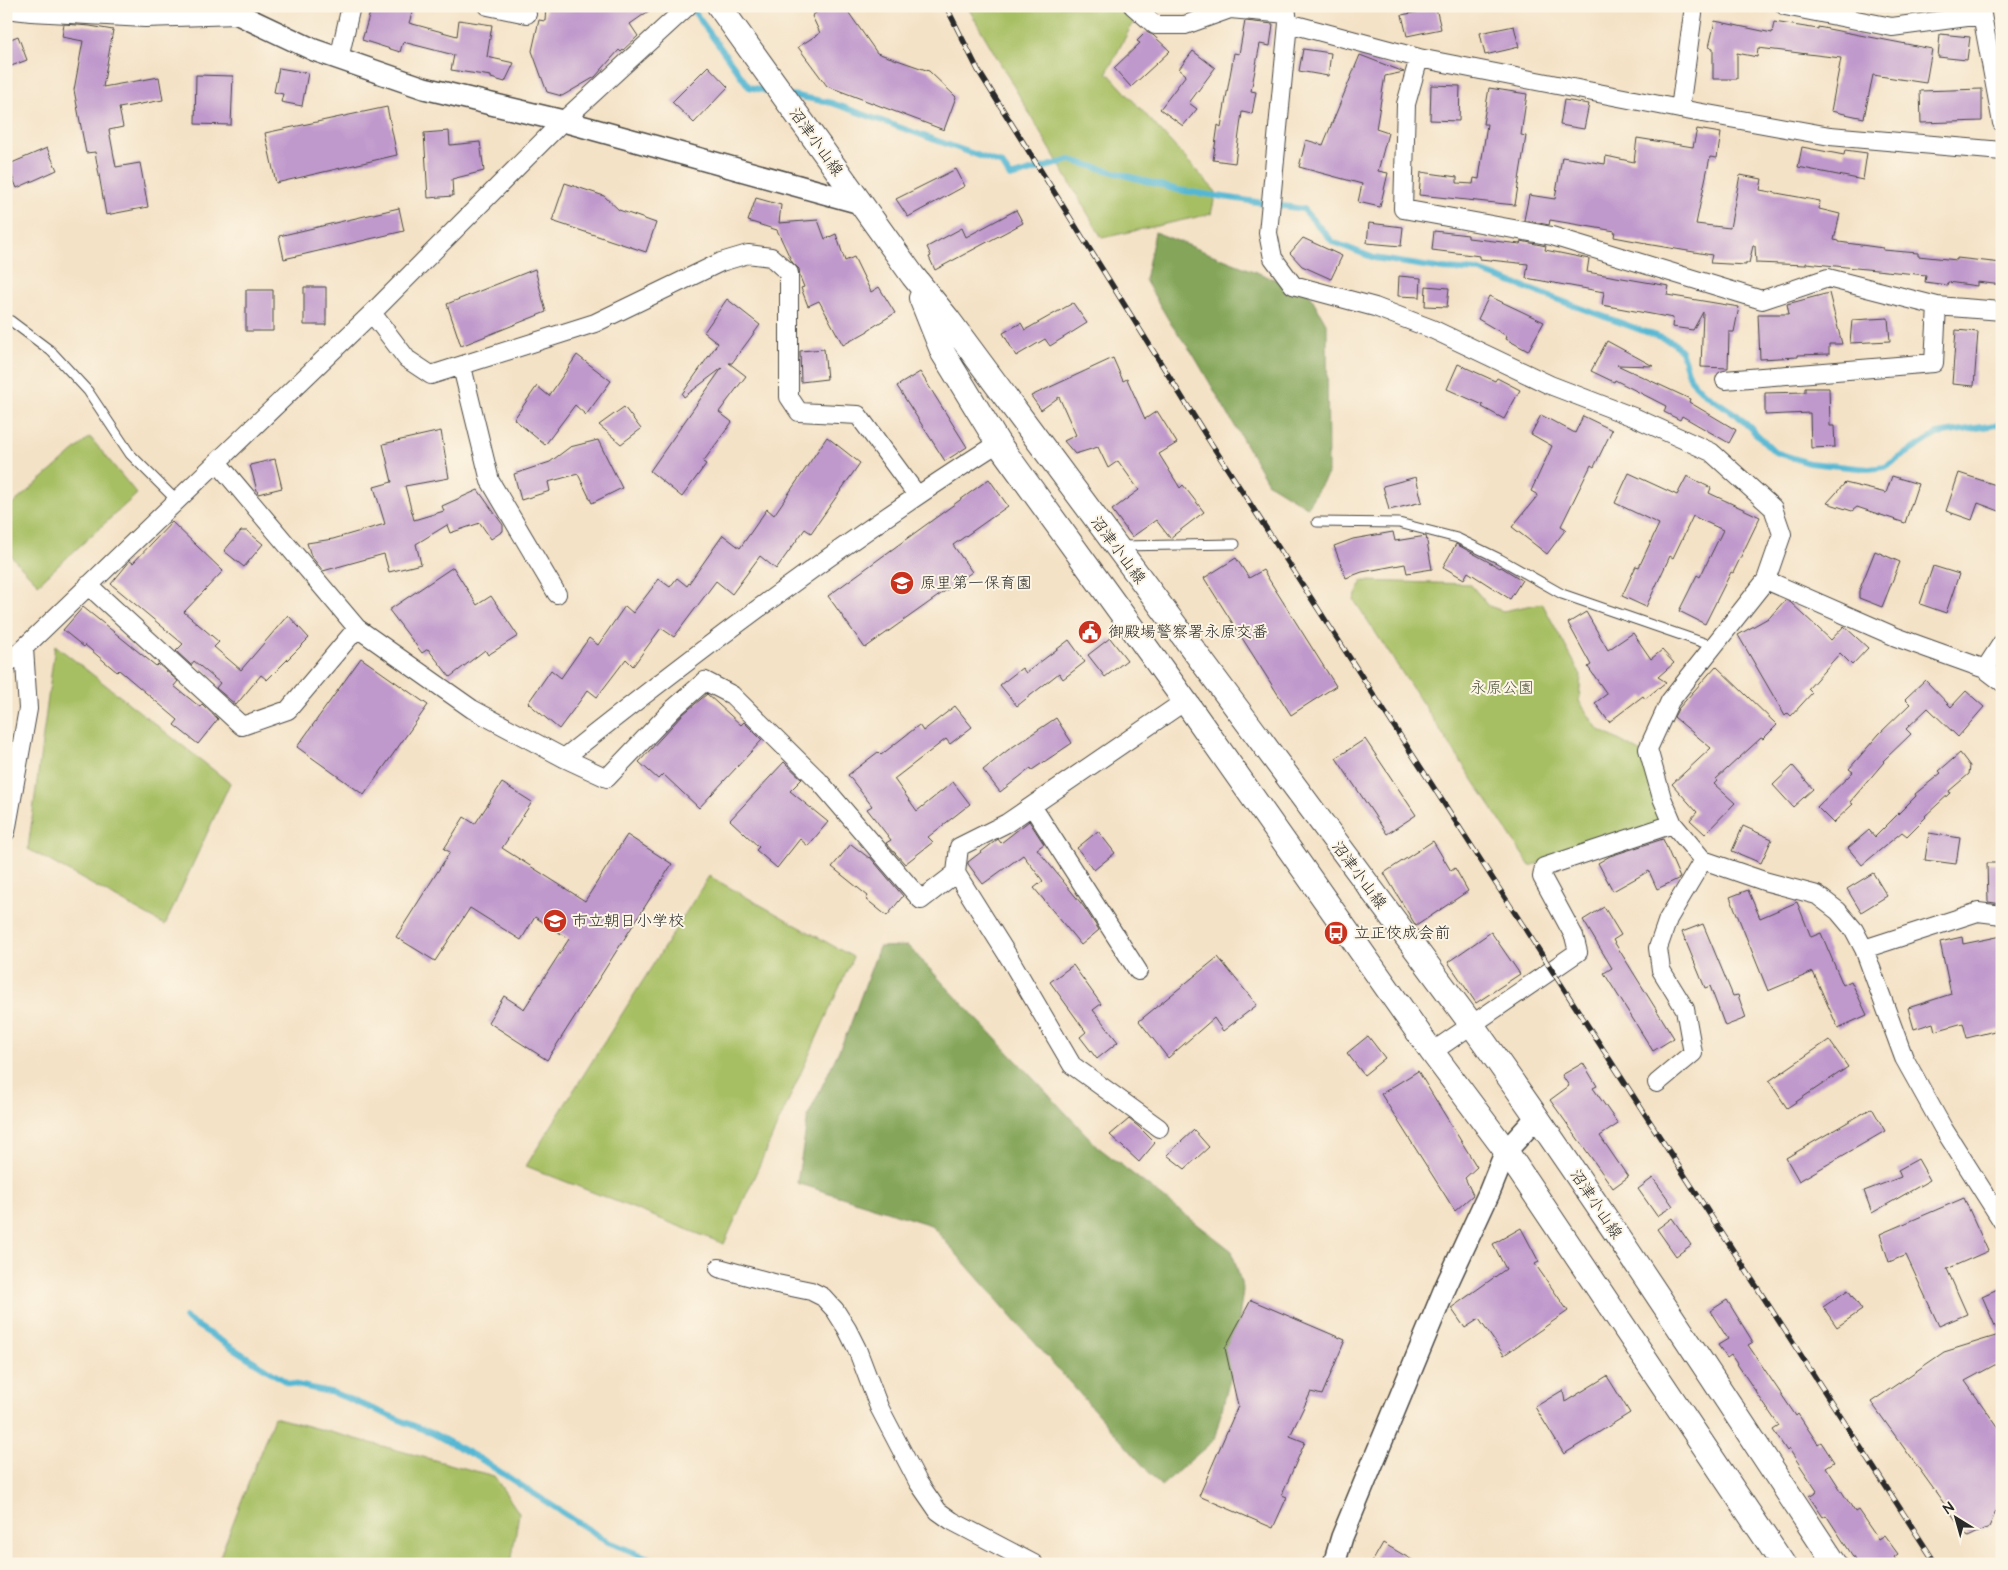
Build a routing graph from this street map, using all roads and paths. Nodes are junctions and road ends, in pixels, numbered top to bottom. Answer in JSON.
{"nodes":[{"id":1,"x":351,"y":6,"type":"edge"},
{"id":2,"x":488,"y":6,"type":"edge"},
{"id":3,"x":688,"y":6,"type":"edge"},
{"id":4,"x":719,"y":6,"type":"edge"},
{"id":5,"x":1133,"y":6,"type":"edge"},
{"id":6,"x":1694,"y":6,"type":"edge"},
{"id":7,"x":1785,"y":6,"type":"edge"},
{"id":8,"x":6,"y":9,"type":"edge"},
{"id":9,"x":229,"y":10,"type":"edge"},
{"id":10,"x":526,"y":14,"type":"dead end"},
{"id":11,"x":1287,"y":14,"type":"edge"},
{"id":12,"x":1420,"y":58,"type":"junction"},
{"id":13,"x":339,"y":59,"type":"junction"},
{"id":14,"x":1680,"y":109,"type":"junction"},
{"id":15,"x":563,"y":121,"type":"junction"},
{"id":16,"x":2002,"y":123,"type":"edge"},
{"id":17,"x":2002,"y":151,"type":"edge"},
{"id":18,"x":860,"y":203,"type":"junction"},
{"id":19,"x":913,"y":276,"type":"junction"},
{"id":20,"x":1937,"y":306,"type":"junction"},
{"id":21,"x":2002,"y":311,"type":"edge"},
{"id":22,"x":372,"y":313,"type":"junction"},
{"id":23,"x":6,"y":320,"type":"edge"},
{"id":24,"x":462,"y":367,"type":"junction"},
{"id":25,"x":1725,"y":380,"type":"dead end"},
{"id":26,"x":998,"y":443,"type":"junction"},
{"id":27,"x":216,"y":462,"type":"junction"},
{"id":28,"x":917,"y":494,"type":"junction"},
{"id":29,"x":176,"y":500,"type":"junction"},
{"id":30,"x":1317,"y":522,"type":"dead end"},
{"id":31,"x":1235,"y":544,"type":"dead end"},
{"id":32,"x":1115,"y":546,"type":"junction"},
{"id":33,"x":1766,"y":580,"type":"junction"},
{"id":34,"x":88,"y":585,"type":"junction"},
{"id":35,"x":557,"y":594,"type":"dead end"},
{"id":36,"x":357,"y":628,"type":"junction"},
{"id":37,"x":2002,"y":643,"type":"edge"},
{"id":38,"x":1713,"y":646,"type":"junction"},
{"id":39,"x":24,"y":648,"type":"junction"},
{"id":40,"x":6,"y":665,"type":"edge"},
{"id":41,"x":1985,"y":669,"type":"junction"},
{"id":42,"x":2002,"y":682,"type":"edge"},
{"id":43,"x":1185,"y":701,"type":"junction"},
{"id":44,"x":564,"y":758,"type":"junction"},
{"id":45,"x":1032,"y":806,"type":"junction"},
{"id":46,"x":1673,"y":824,"type":"junction"},
{"id":47,"x":6,"y":832,"type":"edge"},
{"id":48,"x":1703,"y":860,"type":"junction"},
{"id":49,"x":956,"y":873,"type":"junction"},
{"id":50,"x":2002,"y":915,"type":"edge"},
{"id":51,"x":1864,"y":949,"type":"junction"},
{"id":52,"x":1138,"y":971,"type":"dead end"},
{"id":53,"x":1472,"y":1026,"type":"junction"},
{"id":54,"x":1432,"y":1052,"type":"junction"},
{"id":55,"x":1657,"y":1083,"type":"dead end"},
{"id":56,"x":1537,"y":1117,"type":"junction"},
{"id":57,"x":1158,"y":1128,"type":"dead end"},
{"id":58,"x":1506,"y":1151,"type":"junction"},
{"id":59,"x":2002,"y":1221,"type":"edge"},
{"id":60,"x":719,"y":1268,"type":"dead end"},
{"id":61,"x":1034,"y":1564,"type":"edge"},
{"id":62,"x":1334,"y":1564,"type":"edge"},
{"id":63,"x":1783,"y":1564,"type":"edge"},
{"id":64,"x":1835,"y":1564,"type":"edge"}],
"edges":[{"from":1,"to":13,"type":"street"},
{"from":2,"to":10,"type":"street"},
{"from":3,"to":15,"type":"street"},
{"from":4,"to":18,"type":"main road","name":"沼津小山線"},
{"from":5,"to":11,"type":"street"},
{"from":6,"to":14,"type":"street"},
{"from":7,"to":16,"type":"street"},
{"from":8,"to":9,"type":"street"},
{"from":9,"to":13,"type":"street"},
{"from":11,"to":12,"type":"street"},
{"from":11,"to":33,"type":"street"},
{"from":12,"to":14,"type":"street"},
{"from":12,"to":20,"type":"street"},
{"from":13,"to":15,"type":"street"},
{"from":14,"to":17,"type":"street"},
{"from":15,"to":18,"type":"street"},
{"from":15,"to":22,"type":"street"},
{"from":18,"to":19,"type":"main road","name":"沼津小山線"},
{"from":19,"to":26,"type":"main road","name":"沼津小山線"},
{"from":19,"to":32,"type":"main road","name":"沼津小山線"},
{"from":20,"to":21,"type":"street"},
{"from":20,"to":25,"type":"street"},
{"from":22,"to":24,"type":"street"},
{"from":22,"to":27,"type":"street"},
{"from":23,"to":29,"type":"lane"},
{"from":24,"to":28,"type":"street"},
{"from":24,"to":35,"type":"street"},
{"from":26,"to":28,"type":"street"},
{"from":26,"to":43,"type":"main road","name":"沼津小山線"},
{"from":27,"to":29,"type":"street"},
{"from":27,"to":36,"type":"street"},
{"from":28,"to":44,"type":"street"},
{"from":29,"to":34,"type":"street"},
{"from":30,"to":38,"type":"lane"},
{"from":31,"to":32,"type":"lane"},
{"from":32,"to":53,"type":"main road","name":"沼津小山線"},
{"from":33,"to":38,"type":"street"},
{"from":33,"to":41,"type":"street"},
{"from":34,"to":36,"type":"street"},
{"from":34,"to":39,"type":"street"},
{"from":36,"to":44,"type":"street"},
{"from":37,"to":41,"type":"street"},
{"from":38,"to":46,"type":"street"},
{"from":39,"to":40,"type":"street"},
{"from":39,"to":47,"type":"street"},
{"from":41,"to":42,"type":"street"},
{"from":43,"to":45,"type":"street"},
{"from":43,"to":54,"type":"main road","name":"沼津小山線"},
{"from":44,"to":49,"type":"street"},
{"from":45,"to":49,"type":"street"},
{"from":45,"to":52,"type":"street"},
{"from":46,"to":48,"type":"street"},
{"from":46,"to":53,"type":"street"},
{"from":48,"to":51,"type":"street"},
{"from":48,"to":55,"type":"street"},
{"from":49,"to":57,"type":"street"},
{"from":50,"to":51,"type":"street"},
{"from":51,"to":59,"type":"street"},
{"from":53,"to":54,"type":"street"},
{"from":53,"to":56,"type":"main road","name":"沼津小山線"},
{"from":54,"to":58,"type":"main road","name":"沼津小山線"},
{"from":56,"to":58,"type":"street"},
{"from":56,"to":64,"type":"main road","name":"沼津小山線"},
{"from":58,"to":62,"type":"street"},
{"from":58,"to":63,"type":"main road","name":"沼津小山線"},
{"from":60,"to":61,"type":"street"}]}
